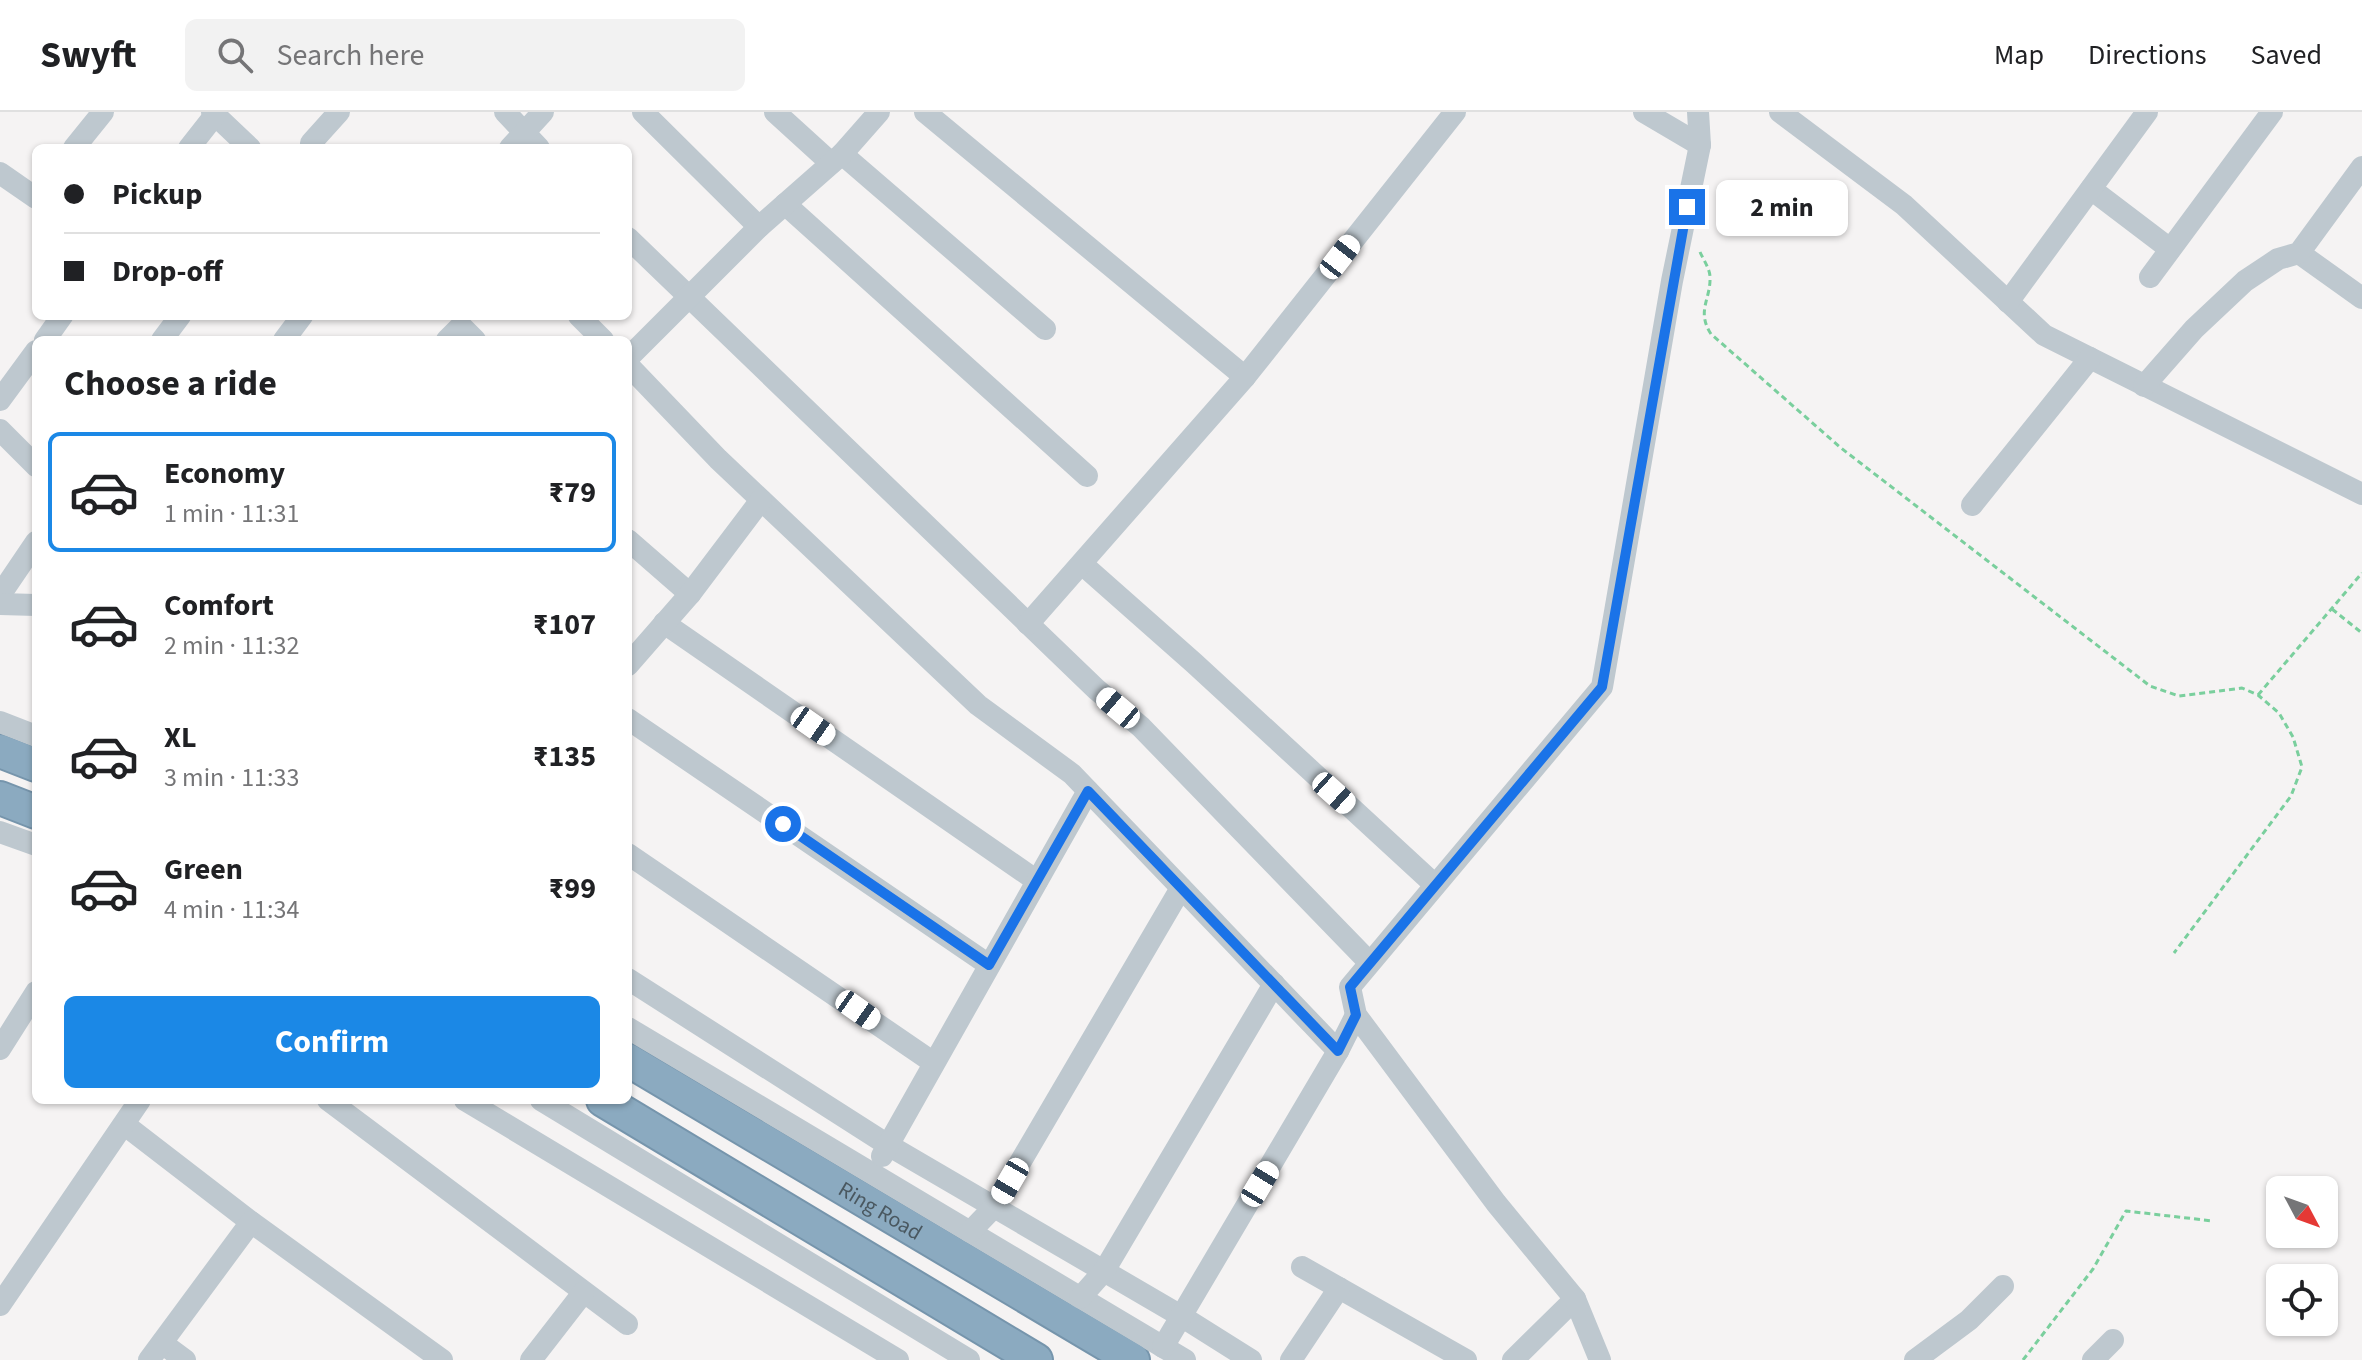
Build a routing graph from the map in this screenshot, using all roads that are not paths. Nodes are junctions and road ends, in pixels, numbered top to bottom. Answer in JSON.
{"nodes":[{"id":1,"x":103,"y":112,"type":"edge"},
{"id":2,"x":339,"y":112,"type":"edge"},
{"id":3,"x":505,"y":112,"type":"edge"},
{"id":4,"x":543,"y":112,"type":"edge"},
{"id":5,"x":643,"y":112,"type":"edge"},
{"id":6,"x":775,"y":112,"type":"edge"},
{"id":7,"x":879,"y":112,"type":"edge"},
{"id":8,"x":925,"y":112,"type":"edge"},
{"id":9,"x":1455,"y":112,"type":"edge"},
{"id":10,"x":1644,"y":112,"type":"edge"},
{"id":11,"x":1698,"y":112,"type":"edge"},
{"id":12,"x":1780,"y":112,"type":"edge"},
{"id":13,"x":2147,"y":112,"type":"edge"},
{"id":14,"x":2272,"y":112,"type":"edge"},
{"id":15,"x":213,"y":113,"type":"edge"},
{"id":16,"x":311,"y":143,"type":"dead end"},
{"id":17,"x":524,"y":143,"type":"edge"},
{"id":18,"x":77,"y":144,"type":"edge"},
{"id":19,"x":192,"y":144,"type":"edge"},
{"id":20,"x":246,"y":144,"type":"edge"},
{"id":21,"x":1700,"y":145,"type":"junction"},
{"id":22,"x":836,"y":158,"type":"junction"},
{"id":23,"x":2362,"y":167,"type":"edge"},
{"id":24,"x":0,"y":173,"type":"edge"},
{"id":25,"x":2091,"y":189,"type":"junction"},
{"id":26,"x":32,"y":195,"type":"edge"},
{"id":27,"x":785,"y":204,"type":"junction"},
{"id":28,"x":759,"y":227,"type":"junction"},
{"id":29,"x":632,"y":242,"type":"edge"},
{"id":30,"x":2170,"y":249,"type":"junction"},
{"id":31,"x":2299,"y":253,"type":"junction"},
{"id":32,"x":2150,"y":277,"type":"dead end"},
{"id":33,"x":686,"y":297,"type":"junction"},
{"id":34,"x":2362,"y":298,"type":"edge"},
{"id":35,"x":2008,"y":302,"type":"junction"},
{"id":36,"x":583,"y":320,"type":"edge"},
{"id":37,"x":1045,"y":329,"type":"dead end"},
{"id":38,"x":451,"y":336,"type":"edge"},
{"id":39,"x":471,"y":336,"type":"edge"},
{"id":40,"x":599,"y":336,"type":"edge"},
{"id":41,"x":632,"y":354,"type":"edge"},
{"id":42,"x":32,"y":356,"type":"edge"},
{"id":43,"x":2090,"y":358,"type":"junction"},
{"id":44,"x":632,"y":369,"type":"edge"},
{"id":45,"x":1245,"y":377,"type":"junction"},
{"id":46,"x":2144,"y":386,"type":"junction"},
{"id":47,"x":0,"y":400,"type":"edge"},
{"id":48,"x":0,"y":430,"type":"edge"},
{"id":49,"x":32,"y":462,"type":"edge"},
{"id":50,"x":1087,"y":476,"type":"dead end"},
{"id":51,"x":2362,"y":494,"type":"edge"},
{"id":52,"x":761,"y":500,"type":"junction"},
{"id":53,"x":1972,"y":505,"type":"dead end"},
{"id":54,"x":632,"y":543,"type":"edge"},
{"id":55,"x":32,"y":548,"type":"edge"},
{"id":56,"x":1082,"y":564,"type":"junction"},
{"id":57,"x":690,"y":594,"type":"junction"},
{"id":58,"x":0,"y":595,"type":"edge"},
{"id":59,"x":0,"y":604,"type":"edge"},
{"id":60,"x":32,"y":605,"type":"edge"},
{"id":61,"x":664,"y":623,"type":"junction"},
{"id":62,"x":1028,"y":624,"type":"junction"},
{"id":63,"x":632,"y":660,"type":"edge"},
{"id":64,"x":0,"y":722,"type":"edge"},
{"id":65,"x":632,"y":722,"type":"edge"},
{"id":66,"x":32,"y":734,"type":"edge"},
{"id":67,"x":0,"y":751,"type":"edge"},
{"id":68,"x":32,"y":763,"type":"edge"},
{"id":69,"x":1088,"y":791,"type":"junction"},
{"id":70,"x":0,"y":798,"type":"edge"},
{"id":71,"x":32,"y":810,"type":"edge"},
{"id":72,"x":0,"y":832,"type":"edge"},
{"id":73,"x":32,"y":844,"type":"edge"},
{"id":74,"x":632,"y":857,"type":"edge"},
{"id":75,"x":1037,"y":881,"type":"junction"},
{"id":76,"x":1435,"y":885,"type":"junction"},
{"id":77,"x":1181,"y":888,"type":"junction"},
{"id":78,"x":1369,"y":962,"type":"junction"},
{"id":79,"x":989,"y":965,"type":"junction"},
{"id":80,"x":632,"y":982,"type":"edge"},
{"id":81,"x":1274,"y":984,"type":"junction"},
{"id":82,"x":32,"y":998,"type":"edge"},
{"id":83,"x":1356,"y":1015,"type":"junction"},
{"id":84,"x":632,"y":1030,"type":"edge"},
{"id":85,"x":1376,"y":1043,"type":"junction"},
{"id":86,"x":0,"y":1049,"type":"edge"},
{"id":87,"x":1338,"y":1051,"type":"junction"},
{"id":88,"x":632,"y":1062,"type":"edge"},
{"id":89,"x":934,"y":1063,"type":"junction"},
{"id":90,"x":138,"y":1104,"type":"edge"},
{"id":91,"x":333,"y":1104,"type":"edge"},
{"id":92,"x":472,"y":1104,"type":"edge"},
{"id":93,"x":548,"y":1104,"type":"edge"},
{"id":94,"x":610,"y":1104,"type":"edge"},
{"id":95,"x":125,"y":1125,"type":"junction"},
{"id":96,"x":888,"y":1145,"type":"junction"},
{"id":97,"x":872,"y":1173,"type":"junction"},
{"id":98,"x":686,"y":1189,"type":"junction"},
{"id":99,"x":994,"y":1207,"type":"junction"},
{"id":100,"x":251,"y":1222,"type":"junction"},
{"id":101,"x":668,"y":1222,"type":"junction"},
{"id":102,"x":970,"y":1232,"type":"junction"},
{"id":103,"x":805,"y":1262,"type":"junction"},
{"id":104,"x":1302,"y":1267,"type":"dead end"},
{"id":105,"x":1104,"y":1271,"type":"junction"},
{"id":106,"x":2003,"y":1286,"type":"dead end"},
{"id":107,"x":1339,"y":1288,"type":"junction"},
{"id":108,"x":583,"y":1293,"type":"junction"},
{"id":109,"x":787,"y":1294,"type":"junction"},
{"id":110,"x":1080,"y":1298,"type":"junction"},
{"id":111,"x":1575,"y":1299,"type":"junction"},
{"id":112,"x":0,"y":1305,"type":"edge"},
{"id":113,"x":1181,"y":1316,"type":"junction"},
{"id":114,"x":627,"y":1324,"type":"dead end"},
{"id":115,"x":2113,"y":1340,"type":"dead end"},
{"id":116,"x":1163,"y":1347,"type":"junction"},
{"id":117,"x":156,"y":1352,"type":"edge"},
{"id":118,"x":185,"y":1360,"type":"edge"},
{"id":119,"x":442,"y":1360,"type":"edge"},
{"id":120,"x":531,"y":1360,"type":"edge"},
{"id":121,"x":898,"y":1360,"type":"edge"},
{"id":122,"x":969,"y":1360,"type":"edge"},
{"id":123,"x":1036,"y":1360,"type":"edge"},
{"id":124,"x":1133,"y":1360,"type":"edge"},
{"id":125,"x":1185,"y":1360,"type":"edge"},
{"id":126,"x":1251,"y":1360,"type":"edge"},
{"id":127,"x":1291,"y":1360,"type":"edge"},
{"id":128,"x":1466,"y":1360,"type":"edge"},
{"id":129,"x":1513,"y":1360,"type":"edge"},
{"id":130,"x":1600,"y":1360,"type":"edge"},
{"id":131,"x":1915,"y":1360,"type":"edge"},
{"id":132,"x":2093,"y":1360,"type":"edge"}],
"edges":[{"from":1,"to":18,"type":"street"},
{"from":2,"to":16,"type":"street"},
{"from":3,"to":17,"type":"street"},
{"from":4,"to":17,"type":"street"},
{"from":5,"to":28,"type":"street"},
{"from":6,"to":22,"type":"street"},
{"from":7,"to":22,"type":"street"},
{"from":8,"to":45,"type":"street"},
{"from":9,"to":45,"type":"street"},
{"from":10,"to":21,"type":"street"},
{"from":11,"to":21,"type":"street"},
{"from":12,"to":35,"type":"street"},
{"from":13,"to":25,"type":"street"},
{"from":14,"to":30,"type":"street"},
{"from":15,"to":19,"type":"street"},
{"from":15,"to":20,"type":"street"},
{"from":21,"to":76,"type":"street"},
{"from":22,"to":27,"type":"street"},
{"from":22,"to":37,"type":"street"},
{"from":23,"to":31,"type":"street"},
{"from":24,"to":26,"type":"street"},
{"from":25,"to":30,"type":"street"},
{"from":25,"to":35,"type":"street"},
{"from":27,"to":28,"type":"street"},
{"from":27,"to":50,"type":"street"},
{"from":28,"to":33,"type":"street"},
{"from":29,"to":33,"type":"street"},
{"from":30,"to":32,"type":"street"},
{"from":31,"to":34,"type":"street"},
{"from":31,"to":46,"type":"street"},
{"from":33,"to":41,"type":"street"},
{"from":33,"to":62,"type":"street"},
{"from":35,"to":43,"type":"street"},
{"from":36,"to":40,"type":"street"},
{"from":38,"to":39,"type":"street"},
{"from":42,"to":47,"type":"street"},
{"from":43,"to":46,"type":"street"},
{"from":43,"to":53,"type":"street"},
{"from":44,"to":52,"type":"street"},
{"from":45,"to":56,"type":"street"},
{"from":46,"to":51,"type":"street"},
{"from":48,"to":49,"type":"street"},
{"from":52,"to":57,"type":"street"},
{"from":52,"to":69,"type":"street"},
{"from":54,"to":57,"type":"street"},
{"from":55,"to":58,"type":"street"},
{"from":56,"to":62,"type":"street"},
{"from":56,"to":76,"type":"street"},
{"from":57,"to":61,"type":"street"},
{"from":59,"to":60,"type":"street"},
{"from":61,"to":63,"type":"street"},
{"from":61,"to":75,"type":"street"},
{"from":62,"to":78,"type":"street"},
{"from":64,"to":66,"type":"street"},
{"from":65,"to":79,"type":"street"},
{"from":67,"to":68,"type":"highway"},
{"from":69,"to":75,"type":"street"},
{"from":69,"to":77,"type":"street"},
{"from":70,"to":71,"type":"highway"},
{"from":72,"to":73,"type":"street"},
{"from":74,"to":89,"type":"street"},
{"from":75,"to":79,"type":"street"},
{"from":76,"to":78,"type":"street"},
{"from":77,"to":81,"type":"street"},
{"from":77,"to":99,"type":"street"},
{"from":78,"to":83,"type":"street"},
{"from":79,"to":89,"type":"street"},
{"from":80,"to":96,"type":"street"},
{"from":81,"to":87,"type":"street"},
{"from":81,"to":105,"type":"street"},
{"from":82,"to":86,"type":"street"},
{"from":83,"to":85,"type":"street"},
{"from":83,"to":87,"type":"street"},
{"from":84,"to":97,"type":"street"},
{"from":85,"to":87,"type":"street"},
{"from":85,"to":111,"type":"street"},
{"from":87,"to":113,"type":"street"},
{"from":88,"to":124,"type":"highway","name":"Ring Road"},
{"from":89,"to":96,"type":"street"},
{"from":90,"to":95,"type":"street"},
{"from":91,"to":108,"type":"street"},
{"from":92,"to":101,"type":"street"},
{"from":93,"to":98,"type":"street"},
{"from":94,"to":123,"type":"highway"},
{"from":95,"to":100,"type":"street"},
{"from":95,"to":112,"type":"street"},
{"from":96,"to":97,"type":"street"},
{"from":96,"to":99,"type":"street"},
{"from":97,"to":102,"type":"street"},
{"from":98,"to":101,"type":"street"},
{"from":98,"to":103,"type":"street"},
{"from":99,"to":102,"type":"street"},
{"from":99,"to":105,"type":"street"},
{"from":100,"to":117,"type":"street"},
{"from":100,"to":119,"type":"street"},
{"from":101,"to":109,"type":"street"},
{"from":102,"to":110,"type":"street"},
{"from":103,"to":109,"type":"street"},
{"from":103,"to":122,"type":"street"},
{"from":104,"to":107,"type":"street"},
{"from":105,"to":110,"type":"street"},
{"from":105,"to":113,"type":"street"},
{"from":106,"to":131,"type":"street"},
{"from":107,"to":127,"type":"street"},
{"from":107,"to":128,"type":"street"},
{"from":108,"to":114,"type":"street"},
{"from":108,"to":120,"type":"street"},
{"from":109,"to":121,"type":"street"},
{"from":110,"to":116,"type":"street"},
{"from":111,"to":129,"type":"street"},
{"from":111,"to":130,"type":"street"},
{"from":113,"to":116,"type":"street"},
{"from":113,"to":126,"type":"street"},
{"from":115,"to":132,"type":"street"},
{"from":116,"to":125,"type":"street"},
{"from":117,"to":118,"type":"street"}]}
